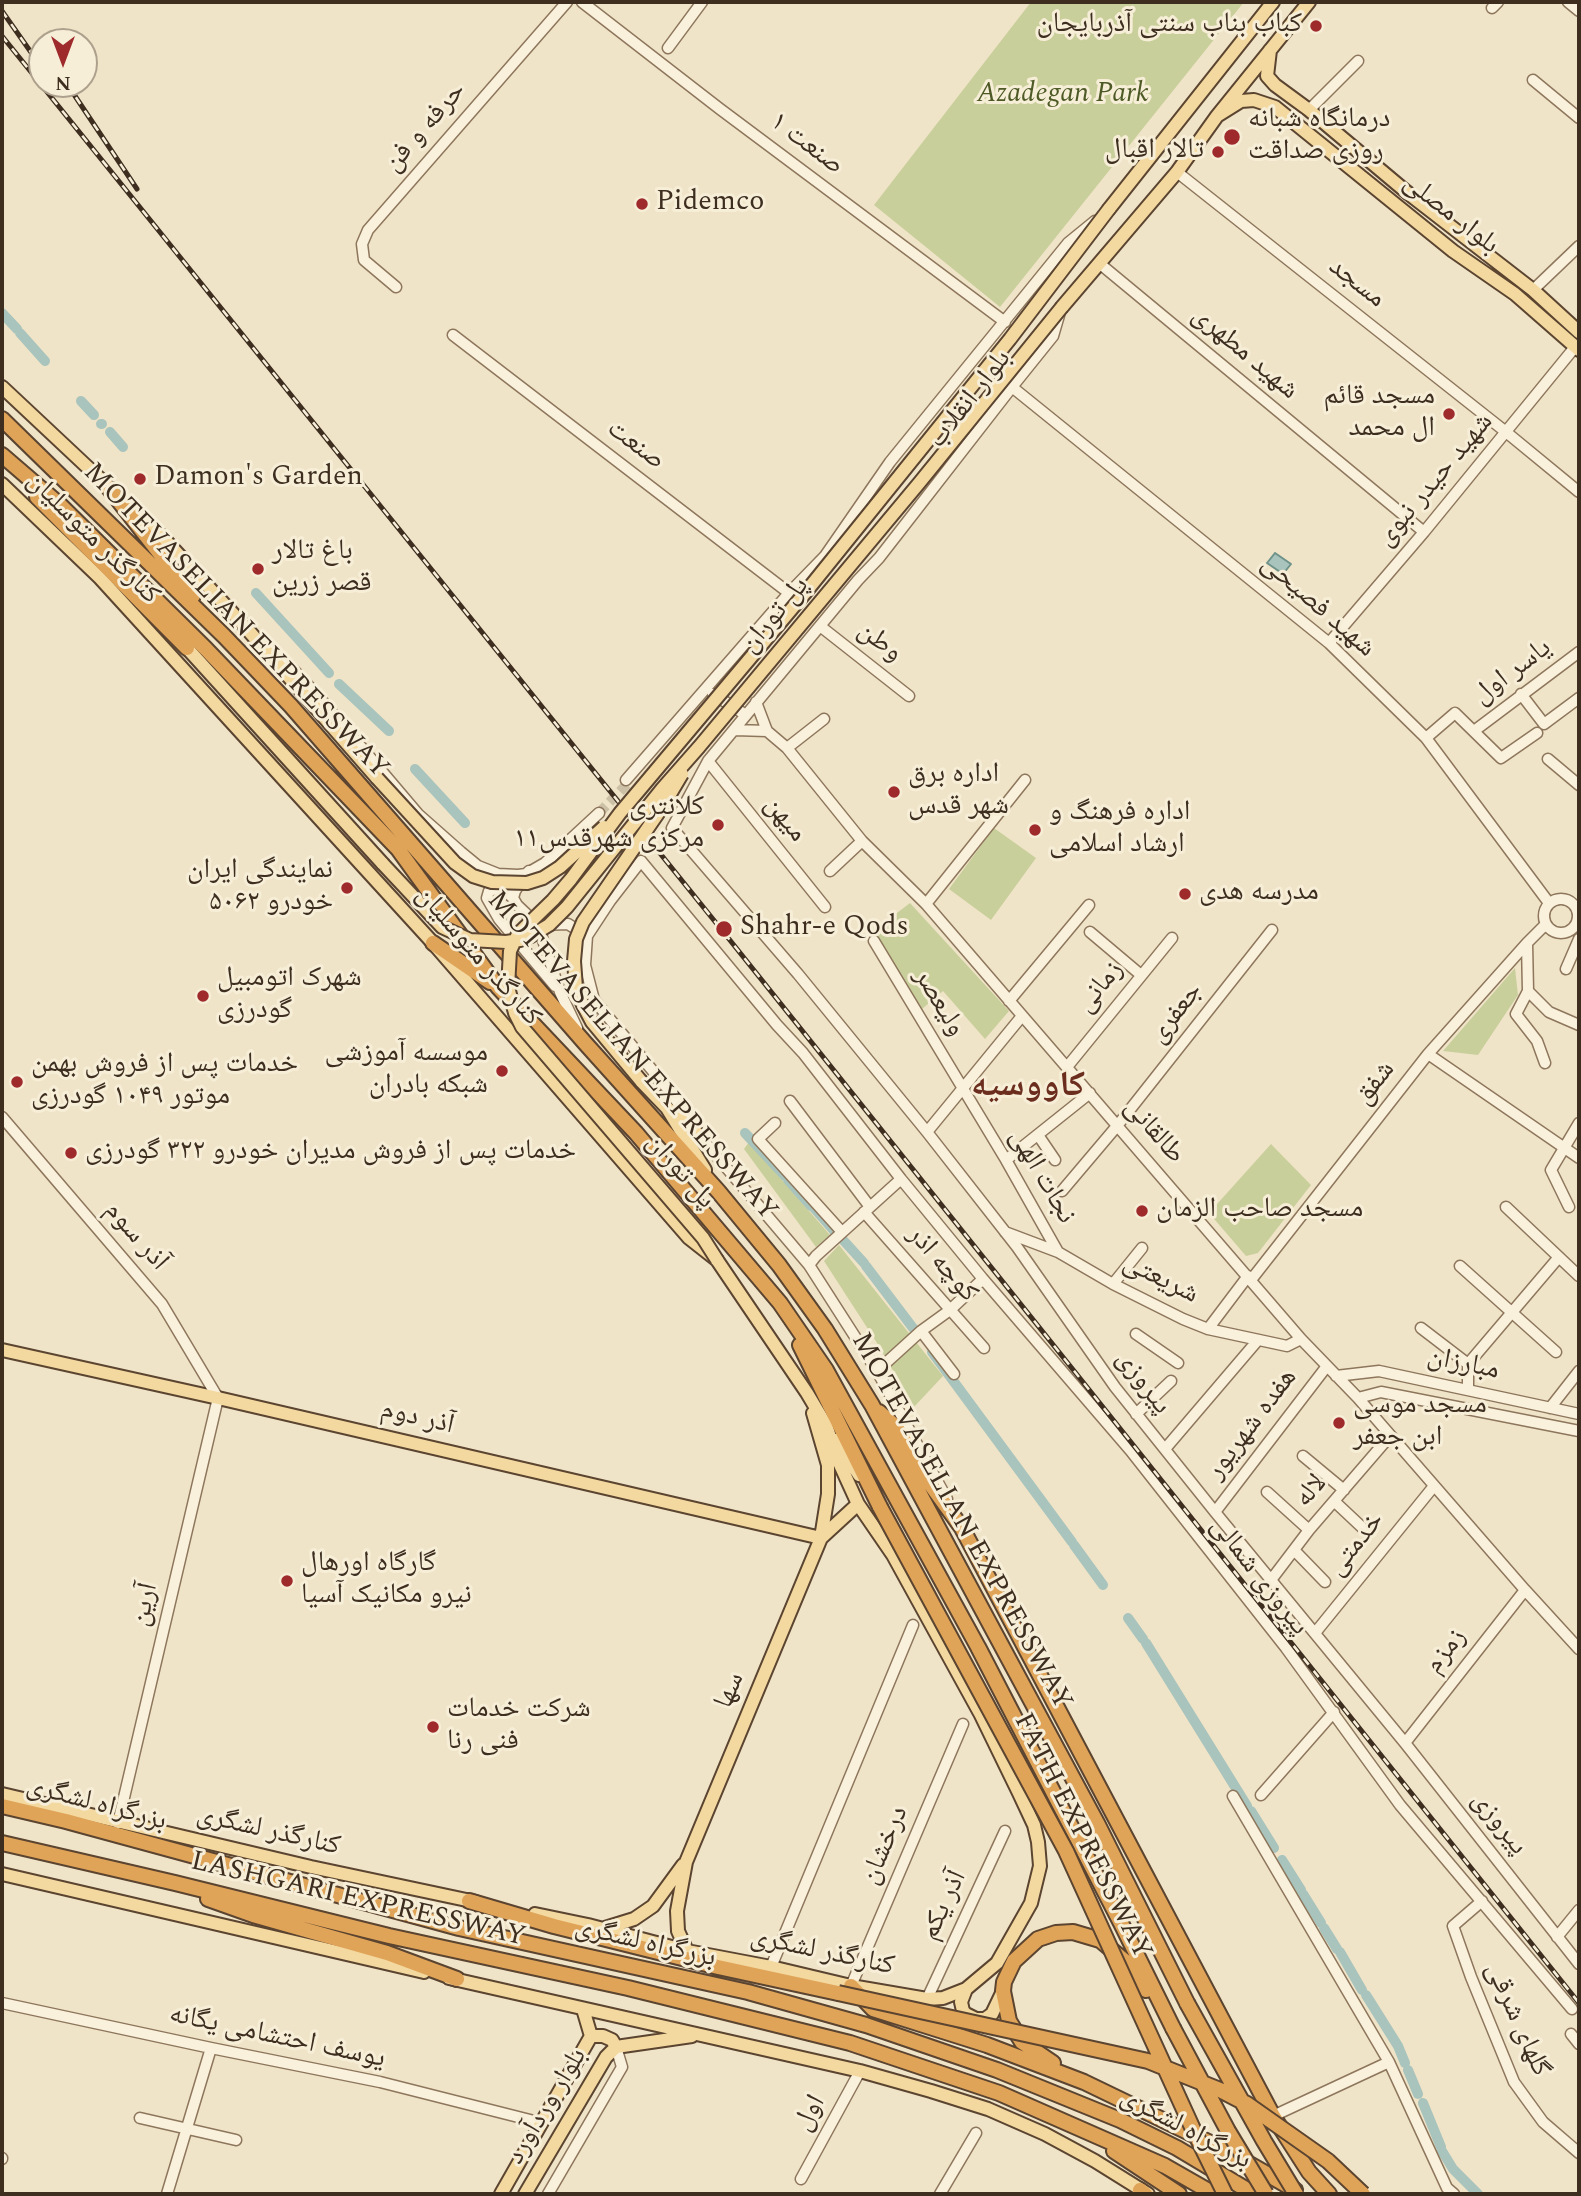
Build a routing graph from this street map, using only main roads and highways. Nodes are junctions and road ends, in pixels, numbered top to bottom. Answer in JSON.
{"nodes":[{"id":1,"x":1273,"y":2,"type":"edge"},
{"id":2,"x":1309,"y":2,"type":"edge"},
{"id":3,"x":1270,"y":50,"type":"junction"},
{"id":4,"x":1217,"y":116,"type":"junction"},
{"id":5,"x":1110,"y":209,"type":"joint"},
{"id":6,"x":1062,"y":307,"type":"joint"},
{"id":7,"x":1579,"y":332,"type":"edge"},
{"id":8,"x":1578,"y":346,"type":"edge"},
{"id":9,"x":2,"y":387,"type":"edge"},
{"id":10,"x":2,"y":419,"type":"edge"},
{"id":11,"x":6,"y":459,"type":"edge"},
{"id":12,"x":2,"y":484,"type":"edge"},
{"id":13,"x":108,"y":487,"type":"junction"},
{"id":14,"x":17,"y":499,"type":"junction"},
{"id":15,"x":2,"y":501,"type":"edge"},
{"id":16,"x":224,"y":636,"type":"junction"},
{"id":17,"x":187,"y":648,"type":"joint"},
{"id":18,"x":699,"y":747,"type":"junction"},
{"id":19,"x":620,"y":813,"type":"junction"},
{"id":20,"x":433,"y":943,"type":"junction"},
{"id":21,"x":498,"y":987,"type":"junction"},
{"id":22,"x":667,"y":1108,"type":"junction"},
{"id":23,"x":697,"y":1133,"type":"road end"},
{"id":24,"x":718,"y":1191,"type":"junction"},
{"id":25,"x":717,"y":1260,"type":"junction"},
{"id":26,"x":780,"y":1303,"type":"junction"},
{"id":27,"x":2,"y":1350,"type":"edge"},
{"id":28,"x":807,"y":1393,"type":"junction"},
{"id":29,"x":872,"y":1405,"type":"junction"},
{"id":30,"x":826,"y":1425,"type":"junction"},
{"id":31,"x":858,"y":1504,"type":"junction"},
{"id":32,"x":880,"y":1507,"type":"junction"},
{"id":33,"x":821,"y":1538,"type":"junction"},
{"id":34,"x":2,"y":1794,"type":"edge"},
{"id":35,"x":2,"y":1806,"type":"edge"},
{"id":36,"x":2,"y":1843,"type":"edge"},
{"id":37,"x":685,"y":1862,"type":"junction"},
{"id":38,"x":2,"y":1874,"type":"edge"},
{"id":39,"x":175,"y":1883,"type":"junction"},
{"id":40,"x":469,"y":1901,"type":"junction"},
{"id":41,"x":603,"y":1929,"type":"junction"},
{"id":42,"x":687,"y":1951,"type":"junction"},
{"id":43,"x":457,"y":1979,"type":"junction"},
{"id":44,"x":851,"y":1986,"type":"junction"},
{"id":45,"x":967,"y":1989,"type":"junction"},
{"id":46,"x":1003,"y":1991,"type":"junction"},
{"id":47,"x":583,"y":2009,"type":"junction"},
{"id":48,"x":1173,"y":2028,"type":"junction"},
{"id":49,"x":700,"y":2034,"type":"junction"},
{"id":50,"x":592,"y":2036,"type":"junction"},
{"id":51,"x":616,"y":2047,"type":"junction"},
{"id":52,"x":1084,"y":2082,"type":"junction"},
{"id":53,"x":1081,"y":2129,"type":"junction"},
{"id":54,"x":1247,"y":2163,"type":"junction"},
{"id":55,"x":1145,"y":2193,"type":"edge"},
{"id":56,"x":500,"y":2194,"type":"edge"},
{"id":57,"x":525,"y":2194,"type":"edge"},
{"id":58,"x":1179,"y":2194,"type":"edge"},
{"id":59,"x":1214,"y":2194,"type":"edge"},
{"id":60,"x":1225,"y":2194,"type":"edge"},
{"id":61,"x":1254,"y":2194,"type":"edge"},
{"id":62,"x":1266,"y":2194,"type":"edge"},
{"id":63,"x":1296,"y":2194,"type":"edge"},
{"id":64,"x":1303,"y":2194,"type":"edge"},
{"id":65,"x":1329,"y":2194,"type":"edge"},
{"id":66,"x":1363,"y":2194,"type":"edge"}],
"edges":[{"from":1,"to":5,"type":"main road","name":"بلوار انقلاب"},
{"from":2,"to":3,"type":"main road","name":"بلوار انقلاب"},
{"from":3,"to":4,"type":"main road","name":"بلوار انقلاب"},
{"from":3,"to":7,"type":"main road","name":"بلوار مصلی"},
{"from":4,"to":6,"type":"main road","name":"بلوار انقلاب"},
{"from":4,"to":8,"type":"main road","name":"بلوار مصلی"},
{"from":5,"to":19,"type":"main road","name":"پل توران","bridge":true},
{"from":6,"to":18,"type":"main road","name":"پل توران","bridge":true},
{"from":9,"to":13,"type":"main road","name":"پل توران"},
{"from":10,"to":16,"type":"highway","name":"MOTEVASELIAN EXPRESSWAY"},
{"from":11,"to":17,"type":"highway"},
{"from":11,"to":21,"type":"highway","name":"MOTEVASELIAN EXPRESSWAY"},
{"from":12,"to":14,"type":"main road","name":"کنارگذر متوسلیان"},
{"from":13,"to":16,"type":"highway"},
{"from":13,"to":19,"type":"main road","name":"پل توران","bridge":true},
{"from":14,"to":15,"type":"main road"},
{"from":14,"to":20,"type":"main road","name":"کنارگذر متوسلیان"},
{"from":16,"to":24,"type":"highway","name":"MOTEVASELIAN EXPRESSWAY"},
{"from":17,"to":18,"type":"main road","name":"پل توران","bridge":true},
{"from":18,"to":22,"type":"main road","bridge":true},
{"from":19,"to":25,"type":"main road","name":"پل توران","bridge":true},
{"from":20,"to":21,"type":"highway"},
{"from":20,"to":25,"type":"main road","name":"کنارگذر متوسلیان"},
{"from":21,"to":26,"type":"highway","name":"MOTEVASELIAN EXPRESSWAY"},
{"from":22,"to":23,"type":"main road"},
{"from":22,"to":24,"type":"main road"},
{"from":24,"to":29,"type":"highway","name":"MOTEVASELIAN EXPRESSWAY"},
{"from":25,"to":28,"type":"main road","name":"کنارگذر متوسلیان"},
{"from":26,"to":32,"type":"highway","name":"FATH EXPRESSWAY"},
{"from":26,"to":48,"type":"highway"},
{"from":27,"to":33,"type":"main road","name":"آذر دوم"},
{"from":28,"to":30,"type":"main road","name":"کنارگذر متوسلیان"},
{"from":28,"to":33,"type":"main road","name":"سها"},
{"from":29,"to":63,"type":"highway","bridge":true},
{"from":29,"to":65,"type":"highway"},
{"from":30,"to":31,"type":"main road","name":"کنارگذر متوسلیان"},
{"from":30,"to":32,"type":"main road"},
{"from":31,"to":33,"type":"main road","name":"سها"},
{"from":31,"to":45,"type":"main road","name":"کنارگذر لشگری"},
{"from":32,"to":60,"type":"highway","name":"FATH EXPRESSWAY","bridge":true},
{"from":33,"to":37,"type":"main road","name":"سها"},
{"from":34,"to":40,"type":"main road","name":"کنارگذر لشگری"},
{"from":35,"to":61,"type":"highway","name":"بزرگراه لشگری"},
{"from":36,"to":39,"type":"highway","name":"LASHGARI EXPRESSWAY"},
{"from":37,"to":41,"type":"main road"},
{"from":37,"to":42,"type":"main road"},
{"from":38,"to":43,"type":"main road"},
{"from":39,"to":43,"type":"highway"},
{"from":39,"to":53,"type":"highway","name":"LASHGARI EXPRESSWAY"},
{"from":40,"to":41,"type":"main road","name":"کنارگذر لشگری"},
{"from":40,"to":66,"type":"highway","bridge":true},
{"from":41,"to":42,"type":"main road","name":"کنارگذر لشگری"},
{"from":42,"to":44,"type":"main road","name":"کنارگذر لشگری"},
{"from":43,"to":47,"type":"main road"},
{"from":44,"to":45,"type":"main road","name":"کنارگذر لشگری"},
{"from":44,"to":52,"type":"highway"},
{"from":45,"to":46,"type":"main road"},
{"from":46,"to":48,"type":"highway"},
{"from":46,"to":52,"type":"highway"},
{"from":47,"to":49,"type":"main road"},
{"from":47,"to":50,"type":"main road"},
{"from":48,"to":54,"type":"highway","bridge":true},
{"from":49,"to":51,"type":"main road"},
{"from":49,"to":55,"type":"main road"},
{"from":50,"to":51,"type":"main road"},
{"from":50,"to":56,"type":"main road","name":"بلوار وردآورد"},
{"from":51,"to":57,"type":"main road","name":"بلوار وردآورد"},
{"from":52,"to":54,"type":"highway"},
{"from":53,"to":58,"type":"highway"},
{"from":53,"to":59,"type":"highway","name":"LASHGARI EXPRESSWAY"},
{"from":54,"to":62,"type":"highway","bridge":true},
{"from":54,"to":64,"type":"highway"}]}
